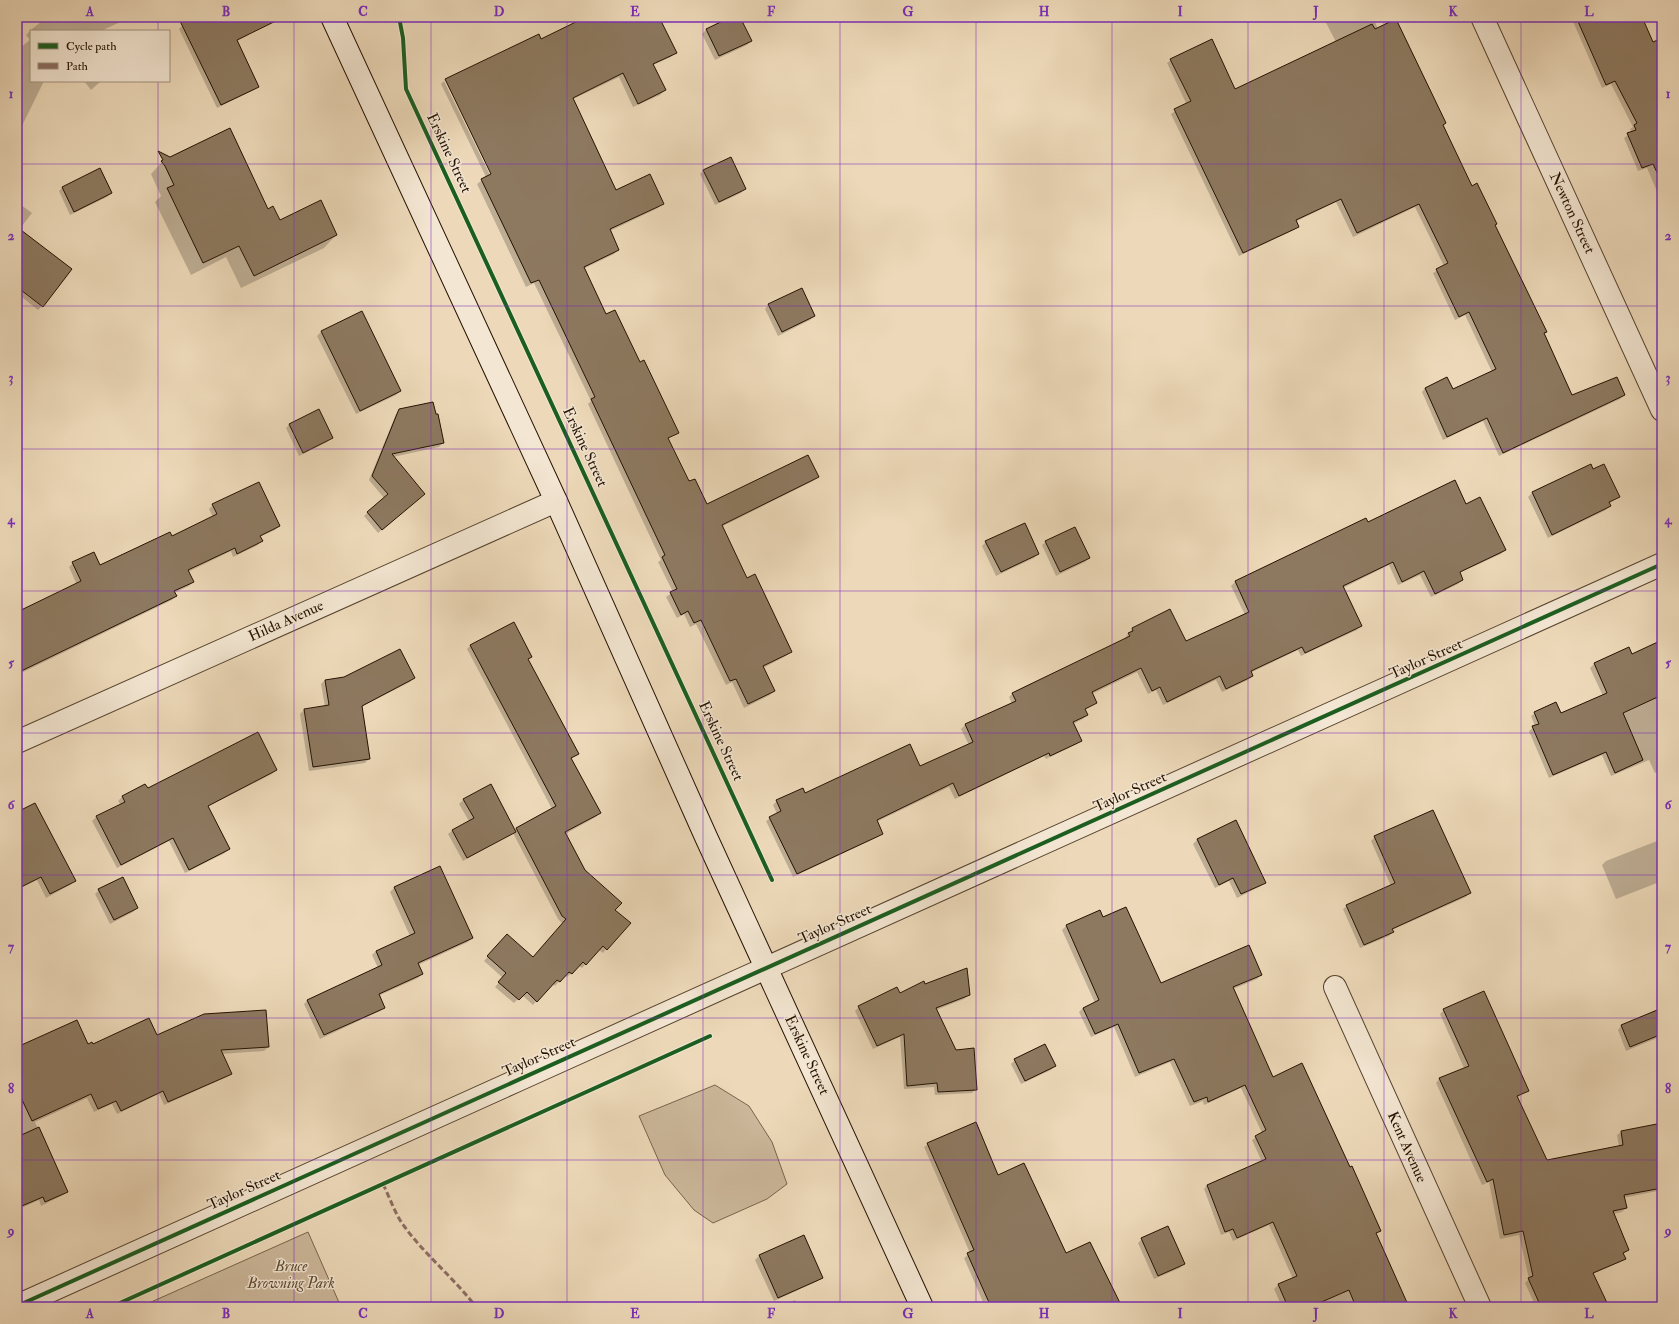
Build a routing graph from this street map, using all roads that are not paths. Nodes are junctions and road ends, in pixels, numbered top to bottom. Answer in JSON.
{"nodes":[{"id":1,"x":1482,"y":17,"type":"edge"},
{"id":2,"x":339,"y":19,"type":"edge"},
{"id":3,"x":1662,"y":410,"type":"edge"},
{"id":4,"x":556,"y":501,"type":"junction"},
{"id":5,"x":1662,"y":564,"type":"edge"},
{"id":6,"x":17,"y":742,"type":"edge"},
{"id":7,"x":767,"y":967,"type":"junction"},
{"id":8,"x":1335,"y":986,"type":"dead end"},
{"id":9,"x":17,"y":1306,"type":"edge"},
{"id":10,"x":922,"y":1307,"type":"edge"},
{"id":11,"x":1480,"y":1307,"type":"edge"}],
"edges":[{"from":1,"to":3,"type":"street","name":"Newton Street"},
{"from":2,"to":4,"type":"street","name":"Erskine Street"},
{"from":4,"to":6,"type":"street","name":"Hilda Avenue"},
{"from":4,"to":7,"type":"street","name":"Erskine Street"},
{"from":5,"to":7,"type":"street","name":"Taylor Street"},
{"from":7,"to":9,"type":"street","name":"Taylor Street"},
{"from":7,"to":10,"type":"street","name":"Erskine Street"},
{"from":8,"to":11,"type":"street","name":"Kent Avenue"}]}
